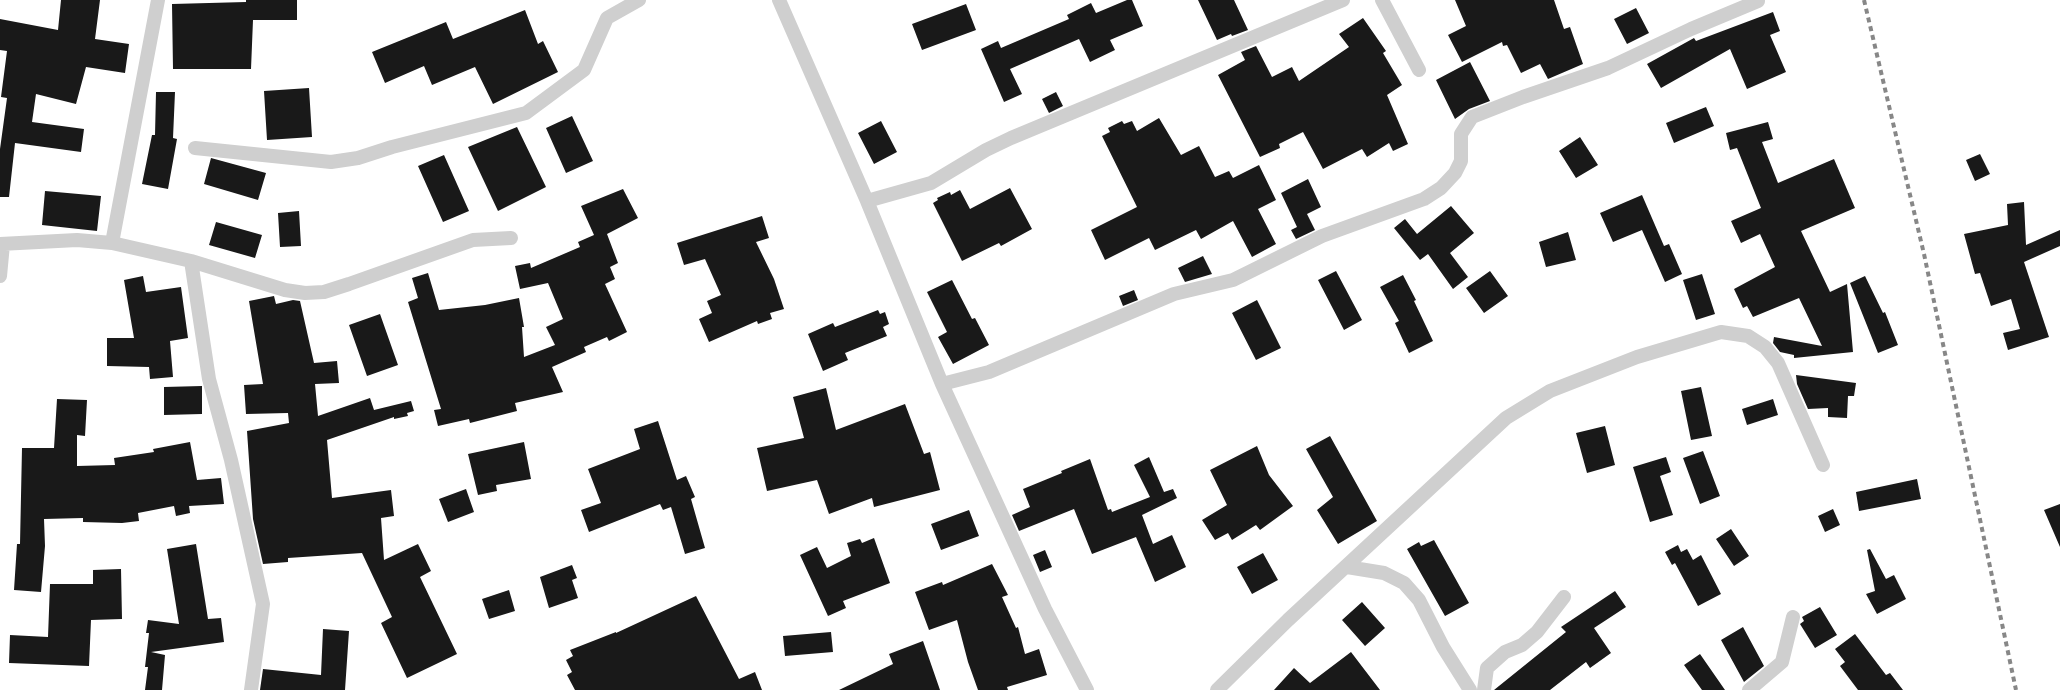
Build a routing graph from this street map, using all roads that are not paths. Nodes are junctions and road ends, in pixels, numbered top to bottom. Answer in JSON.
{"nodes":[{"id":1,"x":158,"y":0,"type":"edge"},
{"id":2,"x":639,"y":0,"type":"edge"},
{"id":3,"x":779,"y":0,"type":"edge"},
{"id":4,"x":1343,"y":0,"type":"edge"},
{"id":5,"x":1382,"y":0,"type":"edge"},
{"id":6,"x":1758,"y":1,"type":"edge"},
{"id":7,"x":1419,"y":70,"type":"dead end"},
{"id":8,"x":195,"y":148,"type":"dead end"},
{"id":9,"x":867,"y":201,"type":"junction"},
{"id":10,"x":511,"y":238,"type":"dead end"},
{"id":11,"x":112,"y":243,"type":"junction"},
{"id":12,"x":1,"y":244,"type":"edge"},
{"id":13,"x":191,"y":261,"type":"junction"},
{"id":14,"x":0,"y":276,"type":"edge"},
{"id":15,"x":942,"y":384,"type":"junction"},
{"id":16,"x":1823,"y":466,"type":"dead end"},
{"id":17,"x":1347,"y":567,"type":"junction"},
{"id":18,"x":1564,"y":596,"type":"dead end"},
{"id":19,"x":1793,"y":617,"type":"dead end"},
{"id":20,"x":251,"y":690,"type":"edge"},
{"id":21,"x":1087,"y":690,"type":"edge"},
{"id":22,"x":1218,"y":690,"type":"edge"},
{"id":23,"x":1470,"y":690,"type":"edge"},
{"id":24,"x":1484,"y":690,"type":"edge"},
{"id":25,"x":1749,"y":690,"type":"edge"}],
"edges":[{"from":1,"to":11,"type":"street"},
{"from":2,"to":8,"type":"street"},
{"from":3,"to":9,"type":"street"},
{"from":4,"to":9,"type":"street"},
{"from":5,"to":7,"type":"street"},
{"from":6,"to":15,"type":"street"},
{"from":9,"to":15,"type":"street"},
{"from":10,"to":13,"type":"street"},
{"from":11,"to":12,"type":"street"},
{"from":11,"to":13,"type":"street"},
{"from":12,"to":14,"type":"street"},
{"from":13,"to":20,"type":"street"},
{"from":15,"to":21,"type":"street"},
{"from":16,"to":17,"type":"street"},
{"from":17,"to":22,"type":"street"},
{"from":17,"to":23,"type":"street"},
{"from":18,"to":24,"type":"street"},
{"from":19,"to":25,"type":"street"}]}
